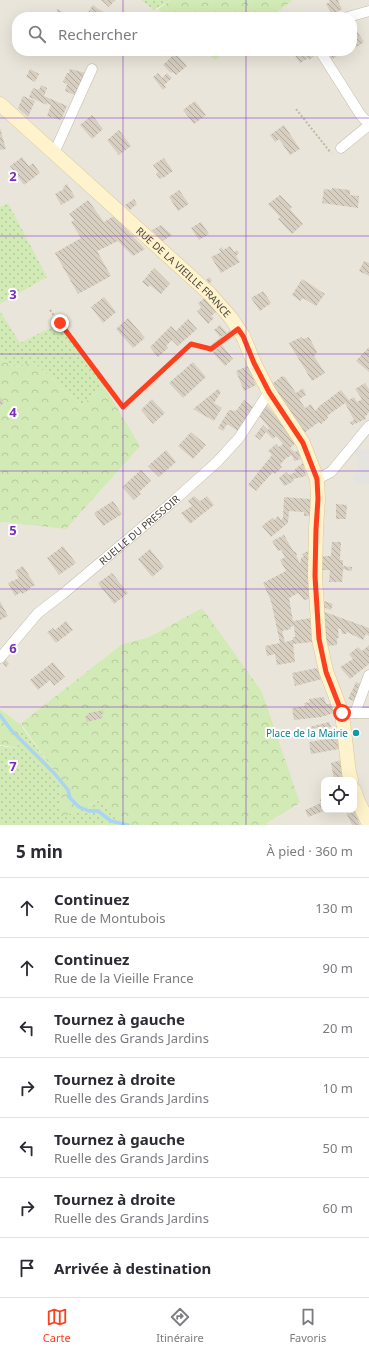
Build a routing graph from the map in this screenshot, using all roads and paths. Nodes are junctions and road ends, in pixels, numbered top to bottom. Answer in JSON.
{"nodes":[{"id":1,"x":369,"y":11,"type":"edge"},
{"id":2,"x":357,"y":14,"type":"edge"},
{"id":3,"x":323,"y":56,"type":"edge"},
{"id":4,"x":92,"y":69,"type":"dead end"},
{"id":5,"x":0,"y":104,"type":"edge"},
{"id":6,"x":296,"y":109,"type":"dead end"},
{"id":7,"x":369,"y":121,"type":"edge"},
{"id":8,"x":369,"y":125,"type":"edge"},
{"id":9,"x":341,"y":148,"type":"joint"},
{"id":10,"x":54,"y":153,"type":"junction"},
{"id":11,"x":50,"y":310,"type":"dead end"},
{"id":12,"x":238,"y":329,"type":"junction"},
{"id":13,"x":211,"y":349,"type":"joint"},
{"id":14,"x":269,"y":392,"type":"junction"},
{"id":15,"x":369,"y":426,"type":"edge"},
{"id":16,"x":317,"y":479,"type":"junction"},
{"id":17,"x":0,"y":658,"type":"edge"},
{"id":18,"x":369,"y":674,"type":"edge"},
{"id":19,"x":348,"y":713,"type":"junction"},
{"id":20,"x":369,"y":713,"type":"edge"},
{"id":21,"x":350,"y":777,"type":"edge"},
{"id":22,"x":357,"y":799,"type":"edge"},
{"id":23,"x":369,"y":824,"type":"edge"}],
"edges":[{"from":1,"to":2,"type":"street"},
{"from":3,"to":7,"type":"street"},
{"from":4,"to":10,"type":"street"},
{"from":5,"to":10,"type":"street","name":"RUE DE LA VIEILLE FRANCE"},
{"from":6,"to":9,"type":"path"},
{"from":8,"to":9,"type":"street"},
{"from":10,"to":12,"type":"street","name":"RUE DE LA VIEILLE FRANCE"},
{"from":11,"to":13,"type":"path"},
{"from":12,"to":13,"type":"lane"},
{"from":12,"to":14,"type":"street","name":"RUE DE LA VIEILLE FRANCE"},
{"from":14,"to":16,"type":"street","name":"RUE DE LA VIEILLE FRANCE"},
{"from":14,"to":17,"type":"street","name":"RUELLE DU PRESSOIR"},
{"from":15,"to":16,"type":"street"},
{"from":16,"to":19,"type":"street","name":"RUE DE LA VIEILLE FRANCE"},
{"from":18,"to":19,"type":"street"},
{"from":19,"to":20,"type":"street"},
{"from":19,"to":21,"type":"street","name":"RUE DE LA VIEILLE FRANCE"},
{"from":22,"to":23,"type":"street"}]}
